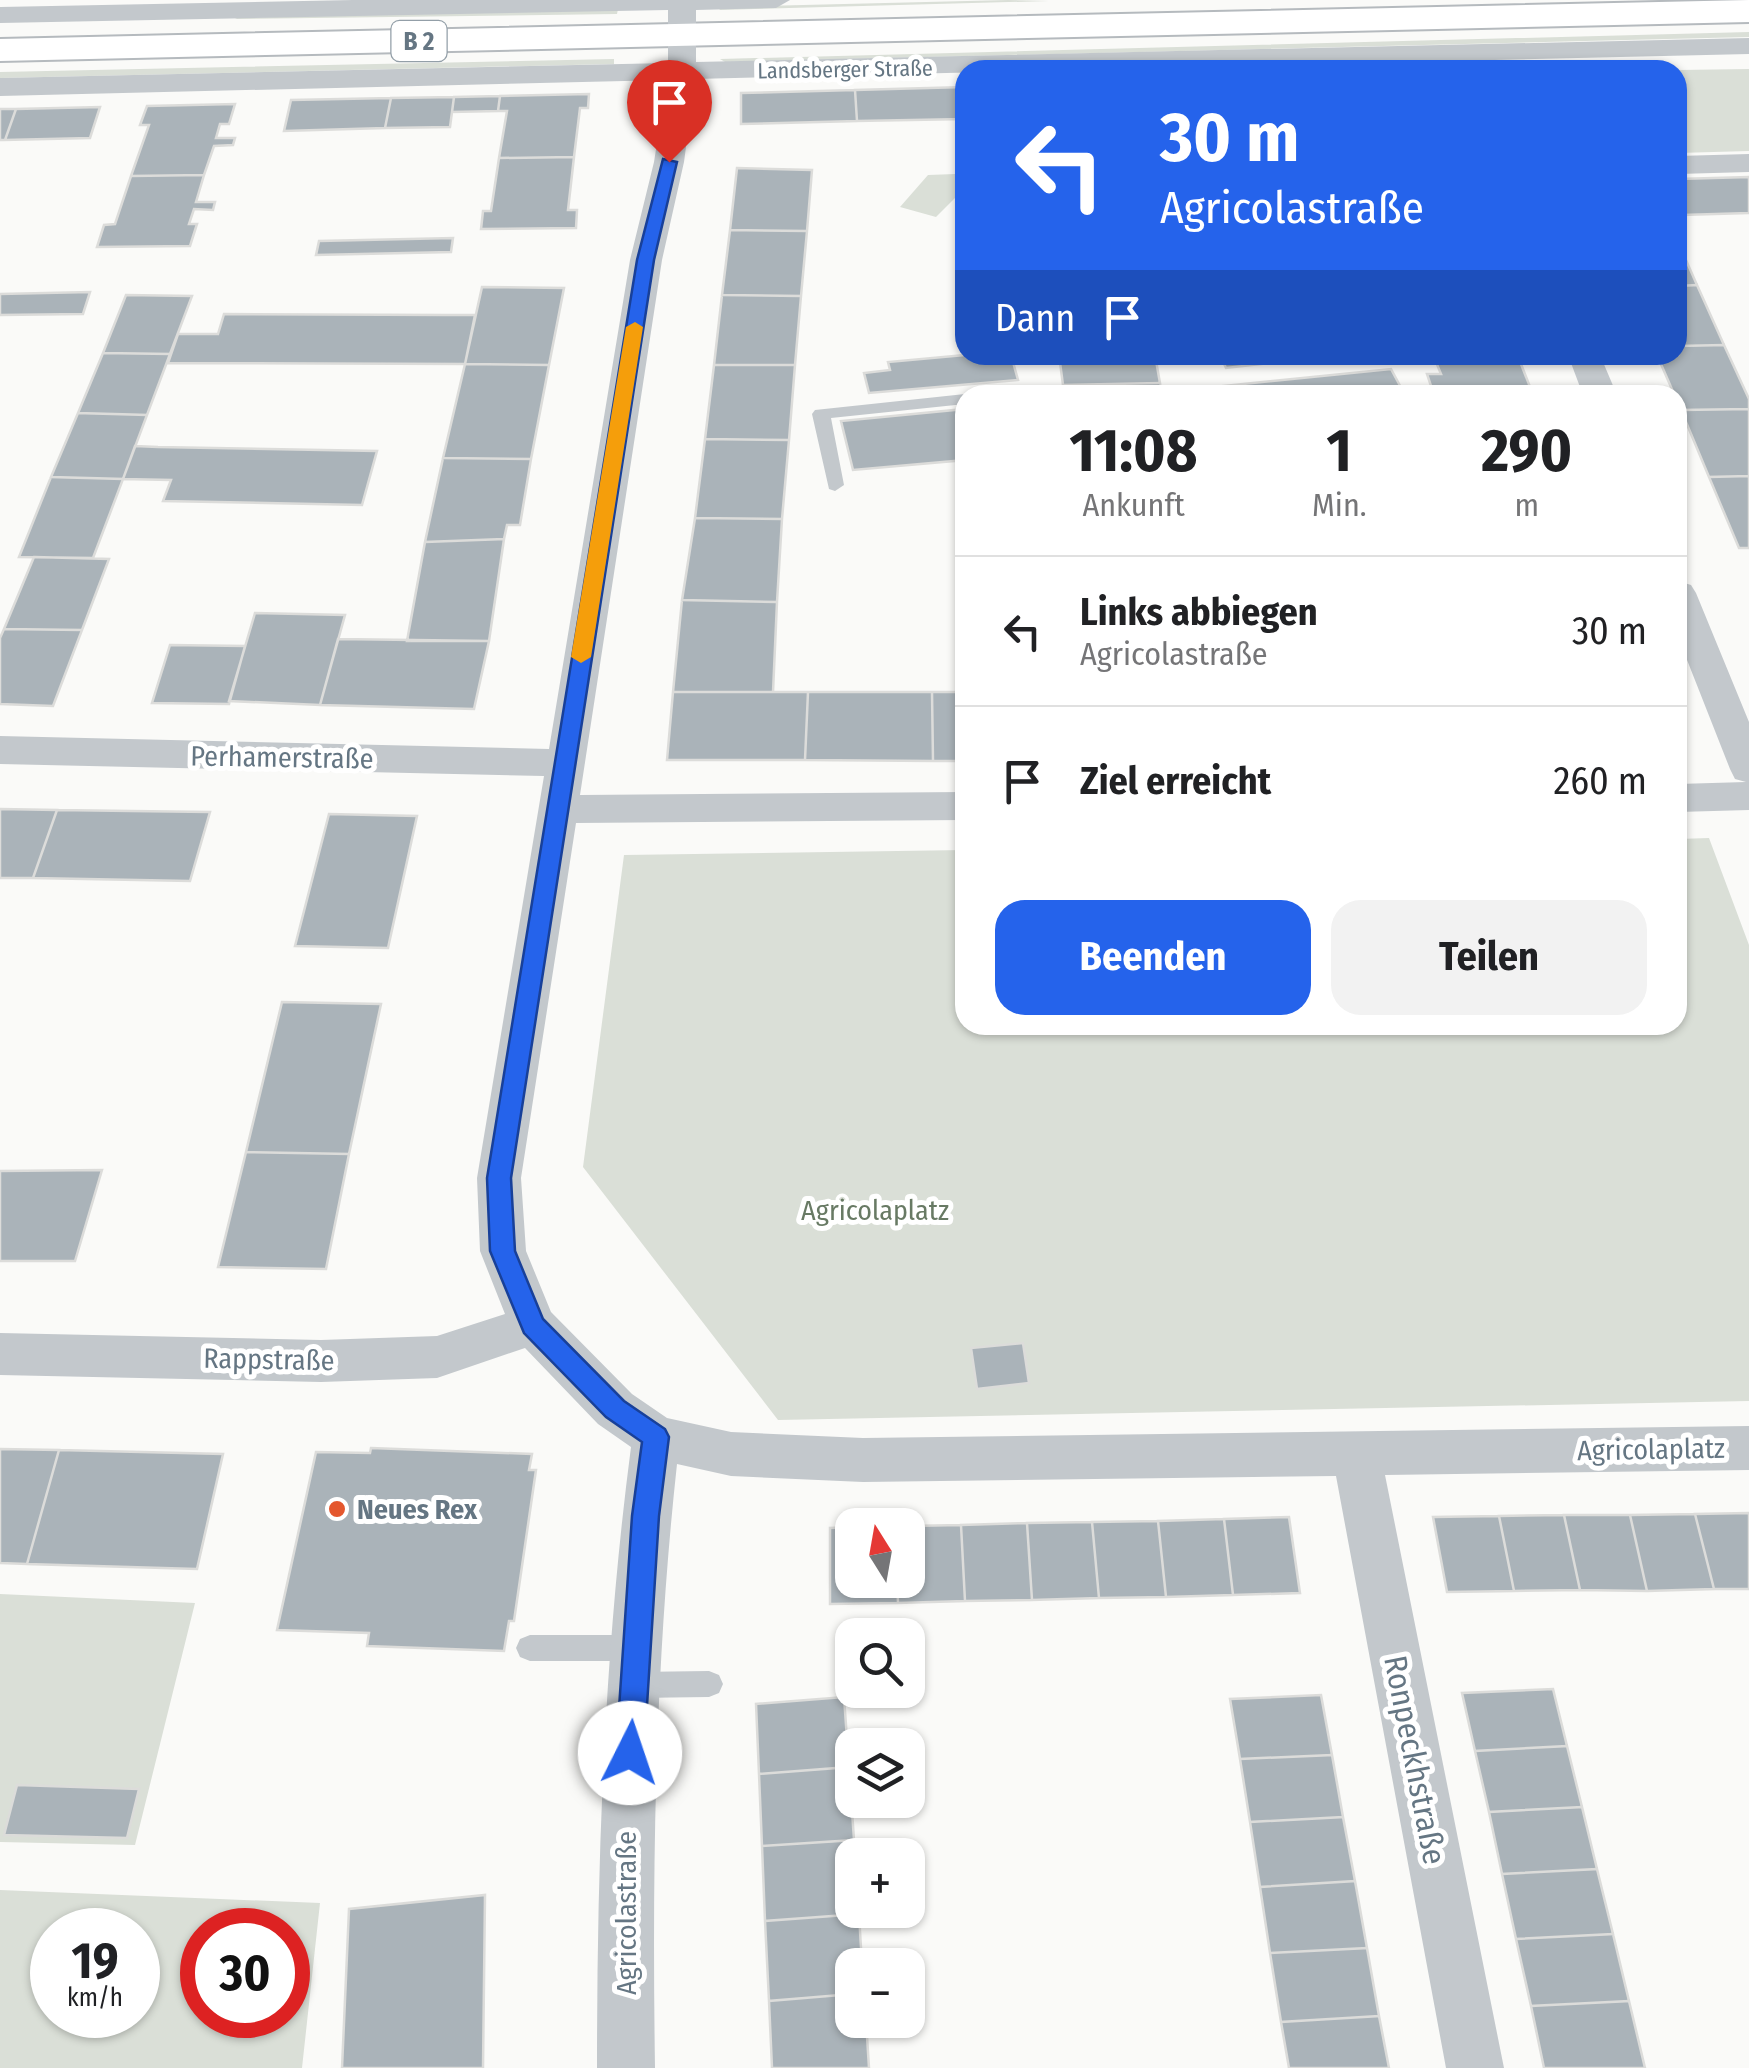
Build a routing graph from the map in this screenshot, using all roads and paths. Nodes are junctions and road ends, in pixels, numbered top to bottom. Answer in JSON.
{"nodes":[{"id":1,"x":776,"y":0,"type":"edge"},
{"id":2,"x":222,"y":5,"type":"edge"},
{"id":3,"x":1749,"y":11,"type":"edge"},
{"id":4,"x":0,"y":15,"type":"edge"},
{"id":5,"x":682,"y":37,"type":"edge"},
{"id":6,"x":1749,"y":46,"type":"edge"},
{"id":7,"x":0,"y":50,"type":"edge"},
{"id":8,"x":1020,"y":60,"type":"edge"},
{"id":9,"x":1505,"y":60,"type":"edge"},
{"id":10,"x":0,"y":87,"type":"edge"},
{"id":11,"x":1749,"y":163,"type":"edge"},
{"id":12,"x":1687,"y":165,"type":"edge"},
{"id":13,"x":955,"y":400,"type":"edge"},
{"id":14,"x":834,"y":486,"type":"dead end"},
{"id":15,"x":1687,"y":615,"type":"edge"},
{"id":16,"x":0,"y":750,"type":"edge"},
{"id":17,"x":1749,"y":769,"type":"edge"},
{"id":18,"x":561,"y":786,"type":"junction"},
{"id":19,"x":1749,"y":796,"type":"edge"},
{"id":20,"x":1687,"y":798,"type":"edge"},
{"id":21,"x":955,"y":806,"type":"edge"},
{"id":22,"x":533,"y":1326,"type":"junction"},
{"id":23,"x":0,"y":1354,"type":"edge"},
{"id":24,"x":656,"y":1437,"type":"junction"},
{"id":25,"x":1749,"y":1448,"type":"edge"},
{"id":26,"x":1356,"y":1452,"type":"junction"},
{"id":27,"x":530,"y":1648,"type":"dead end"},
{"id":28,"x":636,"y":1667,"type":"junction"},
{"id":29,"x":710,"y":1684,"type":"dead end"},
{"id":30,"x":626,"y":2068,"type":"edge"},
{"id":31,"x":1475,"y":2068,"type":"edge"}],
"edges":[{"from":1,"to":5,"type":"street","name":"Landsberger Straße"},
{"from":2,"to":4,"type":"street","name":"Landsberger Straße"},
{"from":2,"to":5,"type":"street","name":"Landsberger Straße"},
{"from":3,"to":5,"type":"main road","name":"Landsberger Straße","number":"B 2"},
{"from":5,"to":7,"type":"main road","name":"Landsberger Straße","number":"B 2"},
{"from":5,"to":8,"type":"street","name":"Landsberger Straße"},
{"from":5,"to":10,"type":"street","name":"Landsberger Straße"},
{"from":5,"to":18,"type":"street"},
{"from":6,"to":9,"type":"street","name":"Landsberger Straße"},
{"from":11,"to":12,"type":"street"},
{"from":13,"to":14,"type":"lane"},
{"from":15,"to":17,"type":"street"},
{"from":16,"to":18,"type":"street","name":"Perhamerstraße"},
{"from":18,"to":21,"type":"street","name":"Perhamerstraße"},
{"from":18,"to":22,"type":"street"},
{"from":19,"to":20,"type":"street"},
{"from":22,"to":23,"type":"street","name":"Rappstraße"},
{"from":22,"to":24,"type":"street"},
{"from":24,"to":26,"type":"street","name":"Agricolaplatz"},
{"from":24,"to":28,"type":"street","name":"Agricolastraße"},
{"from":25,"to":26,"type":"street","name":"Agricolaplatz"},
{"from":26,"to":31,"type":"street","name":"Ronpeckhstraße"},
{"from":27,"to":28,"type":"lane"},
{"from":28,"to":29,"type":"lane"},
{"from":28,"to":30,"type":"street","name":"Agricolastraße"}]}
